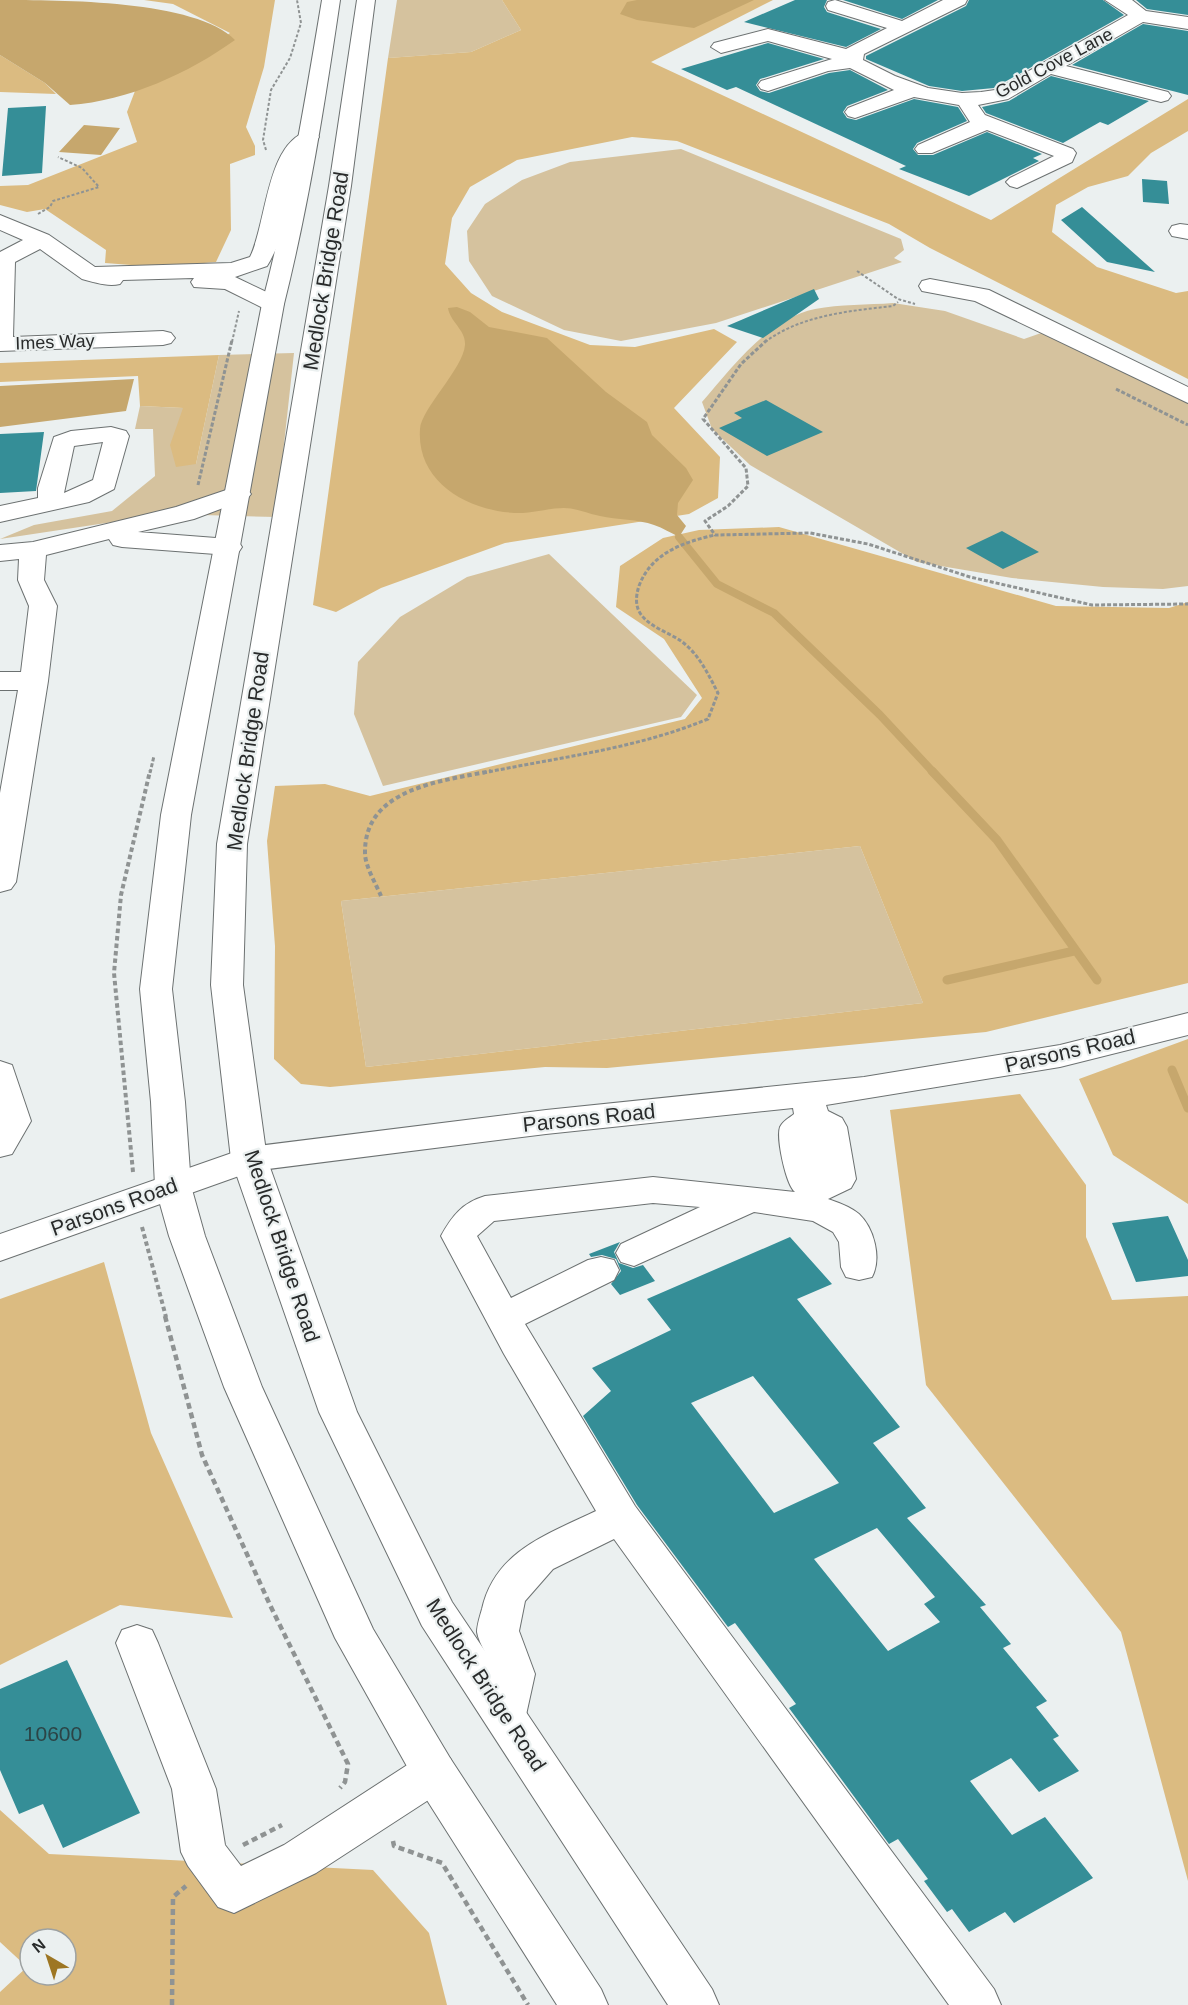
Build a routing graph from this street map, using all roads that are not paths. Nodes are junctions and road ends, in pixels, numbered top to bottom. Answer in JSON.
{"nodes":[{"id":1,"x":331,"y":0,"type":"edge"},
{"id":2,"x":366,"y":0,"type":"edge"},
{"id":3,"x":958,"y":0,"type":"edge"},
{"id":4,"x":1114,"y":0,"type":"edge"},
{"id":5,"x":835,"y":6,"type":"dead end"},
{"id":6,"x":1140,"y":16,"type":"junction"},
{"id":7,"x":1188,"y":23,"type":"edge"},
{"id":8,"x":903,"y":27,"type":"junction"},
{"id":9,"x":721,"y":47,"type":"dead end"},
{"id":10,"x":852,"y":59,"type":"junction"},
{"id":11,"x":1049,"y":68,"type":"junction"},
{"id":12,"x":768,"y":85,"type":"dead end"},
{"id":13,"x":913,"y":90,"type":"junction"},
{"id":14,"x":1161,"y":96,"type":"dead end"},
{"id":15,"x":966,"y":101,"type":"junction"},
{"id":16,"x":855,"y":112,"type":"dead end"},
{"id":17,"x":986,"y":123,"type":"junction"},
{"id":18,"x":309,"y":137,"type":"junction"},
{"id":19,"x":925,"y":149,"type":"dead end"},
{"id":20,"x":1017,"y":182,"type":"dead end"},
{"id":21,"x":6,"y":224,"type":"edge"},
{"id":22,"x":41,"y":240,"type":"junction"},
{"id":23,"x":90,"y":274,"type":"junction"},
{"id":24,"x":925,"y":295,"type":"road end"},
{"id":25,"x":273,"y":304,"type":"junction"},
{"id":26,"x":163,"y":338,"type":"dead end"},
{"id":27,"x":1188,"y":396,"type":"edge"},
{"id":28,"x":238,"y":494,"type":"junction"},
{"id":29,"x":51,"y":503,"type":"dead end"},
{"id":30,"x":0,"y":514,"type":"edge"},
{"id":31,"x":84,"y":537,"type":"junction"},
{"id":32,"x":229,"y":547,"type":"junction"},
{"id":33,"x":33,"y":550,"type":"junction"},
{"id":34,"x":0,"y":553,"type":"edge"},
{"id":35,"x":0,"y":681,"type":"edge"},
{"id":36,"x":34,"y":681,"type":"junction"},
{"id":37,"x":13,"y":728,"type":"edge"},
{"id":38,"x":0,"y":882,"type":"edge"},
{"id":39,"x":1188,"y":1024,"type":"edge"},
{"id":40,"x":0,"y":1073,"type":"edge"},
{"id":41,"x":810,"y":1106,"type":"junction"},
{"id":42,"x":7,"y":1133,"type":"edge"},
{"id":43,"x":249,"y":1159,"type":"junction"},
{"id":44,"x":173,"y":1186,"type":"junction"},
{"id":45,"x":750,"y":1198,"type":"junction"},
{"id":46,"x":820,"y":1200,"type":"junction"},
{"id":47,"x":0,"y":1248,"type":"edge"},
{"id":48,"x":634,"y":1254,"type":"dead end"},
{"id":49,"x":860,"y":1267,"type":"dead end"},
{"id":50,"x":601,"y":1270,"type":"dead end"},
{"id":51,"x":503,"y":1318,"type":"junction"},
{"id":52,"x":621,"y":1517,"type":"junction"},
{"id":53,"x":137,"y":1643,"type":"dead end"},
{"id":54,"x":504,"y":1715,"type":"junction"},
{"id":55,"x":434,"y":1773,"type":"junction"},
{"id":56,"x":584,"y":2005,"type":"edge"},
{"id":57,"x":695,"y":2005,"type":"edge"},
{"id":58,"x":978,"y":2005,"type":"edge"}],
"edges":[{"from":1,"to":18,"type":"main road","name":"Medlock Bridge Road"},
{"from":2,"to":43,"type":"main road","name":"Medlock Bridge Road"},
{"from":3,"to":8,"type":"main road"},
{"from":4,"to":6,"type":"main road","name":"Gold Cove Lane"},
{"from":5,"to":8,"type":"main road"},
{"from":6,"to":7,"type":"main road"},
{"from":6,"to":11,"type":"main road","name":"Gold Cove Lane"},
{"from":8,"to":10,"type":"main road"},
{"from":9,"to":10,"type":"main road","name":"Gold Cove Lane"},
{"from":10,"to":12,"type":"main road"},
{"from":10,"to":13,"type":"main road","name":"Gold Cove Lane"},
{"from":11,"to":14,"type":"main road"},
{"from":11,"to":15,"type":"main road","name":"Gold Cove Lane"},
{"from":13,"to":15,"type":"main road","name":"Gold Cove Lane"},
{"from":13,"to":16,"type":"main road"},
{"from":15,"to":17,"type":"main road"},
{"from":17,"to":19,"type":"main road"},
{"from":17,"to":20,"type":"main road"},
{"from":18,"to":23,"type":"main road"},
{"from":18,"to":25,"type":"main road","name":"Medlock Bridge Road"},
{"from":21,"to":22,"type":"main road"},
{"from":22,"to":23,"type":"main road"},
{"from":22,"to":26,"type":"main road","name":"Imes Way"},
{"from":23,"to":25,"type":"main road"},
{"from":24,"to":27,"type":"main road"},
{"from":25,"to":28,"type":"main road","name":"Medlock Bridge Road"},
{"from":28,"to":31,"type":"main road"},
{"from":28,"to":32,"type":"main road","name":"Medlock Bridge Road"},
{"from":29,"to":30,"type":"main road"},
{"from":31,"to":32,"type":"main road"},
{"from":31,"to":33,"type":"main road"},
{"from":32,"to":44,"type":"main road","name":"Medlock Bridge Road"},
{"from":33,"to":34,"type":"main road"},
{"from":33,"to":36,"type":"main road"},
{"from":35,"to":36,"type":"main road"},
{"from":36,"to":37,"type":"main road"},
{"from":37,"to":38,"type":"main road"},
{"from":39,"to":41,"type":"main road","name":"Parsons Road"},
{"from":40,"to":42,"type":"main road"},
{"from":41,"to":43,"type":"main road","name":"Parsons Road"},
{"from":41,"to":46,"type":"main road"},
{"from":43,"to":44,"type":"main road","name":"Parsons Road"},
{"from":43,"to":54,"type":"main road","name":"Medlock Bridge Road"},
{"from":44,"to":47,"type":"main road","name":"Parsons Road"},
{"from":44,"to":55,"type":"main road","name":"Medlock Bridge Road"},
{"from":45,"to":46,"type":"main road"},
{"from":45,"to":48,"type":"main road"},
{"from":45,"to":51,"type":"main road"},
{"from":46,"to":49,"type":"main road"},
{"from":50,"to":51,"type":"main road"},
{"from":51,"to":52,"type":"main road"},
{"from":52,"to":54,"type":"main road"},
{"from":52,"to":58,"type":"main road"},
{"from":53,"to":55,"type":"main road"},
{"from":54,"to":57,"type":"main road","name":"Medlock Bridge Road"},
{"from":55,"to":56,"type":"main road","name":"Medlock Bridge Road"}]}
